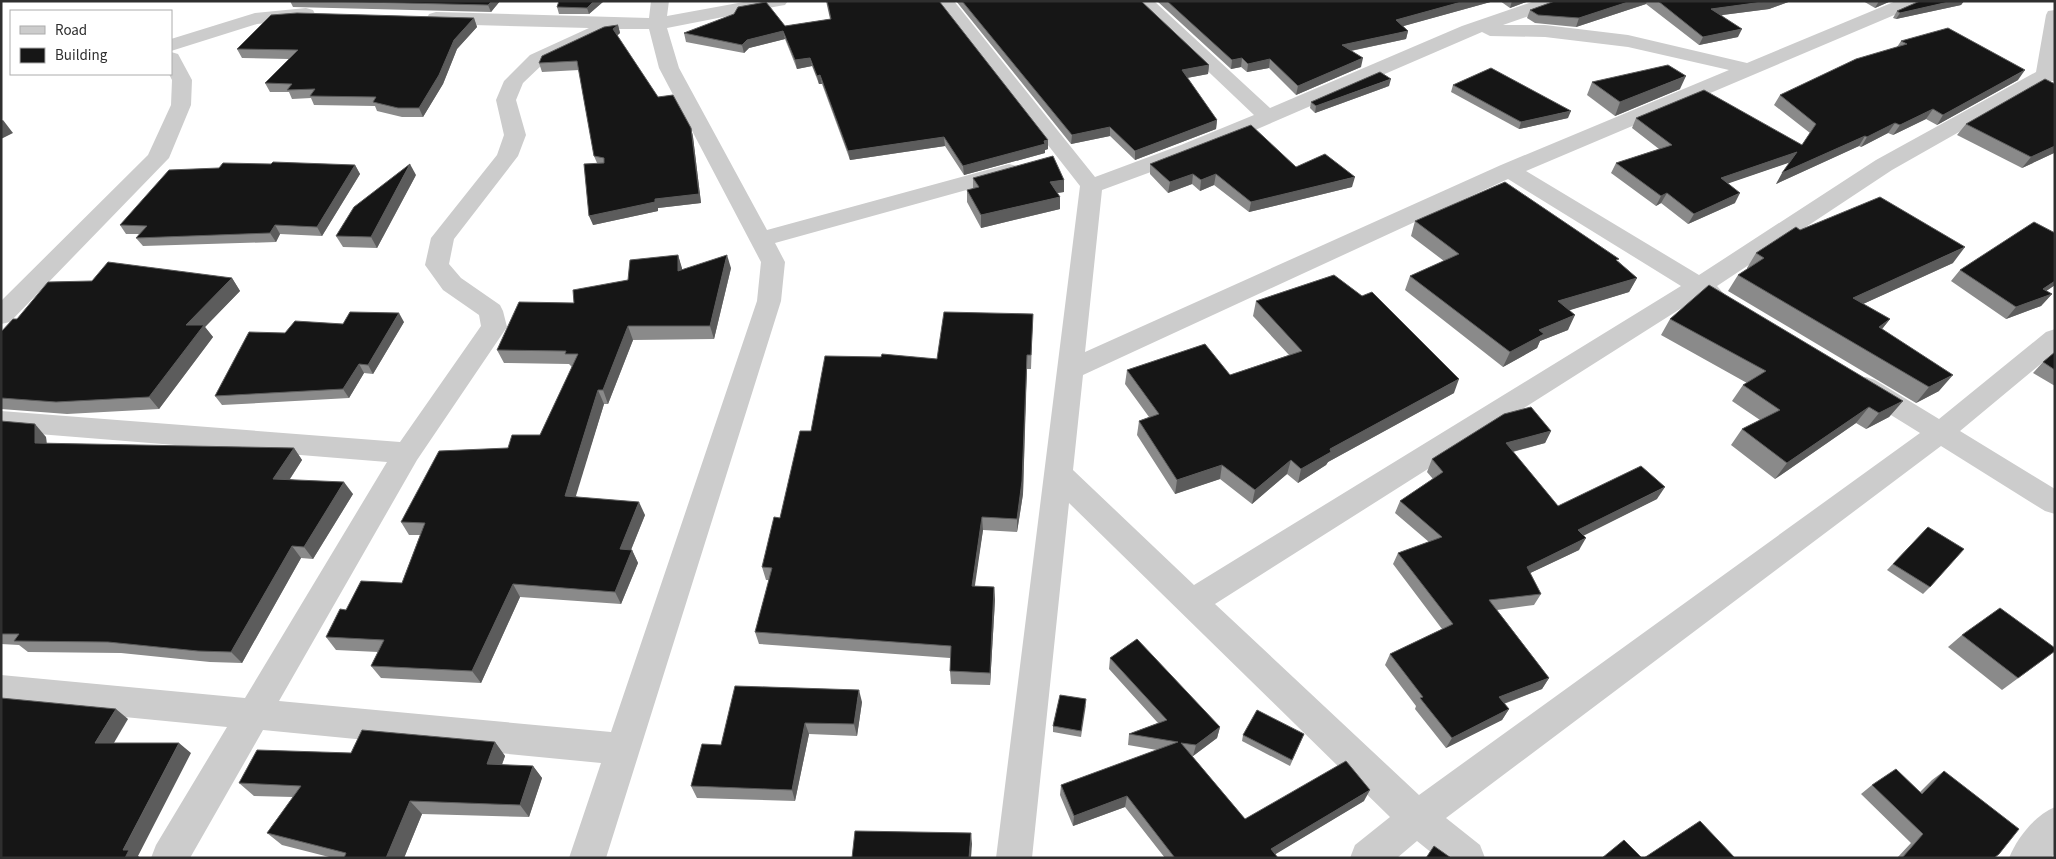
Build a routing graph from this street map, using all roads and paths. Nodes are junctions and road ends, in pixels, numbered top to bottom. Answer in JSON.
{"nodes":[{"id":1,"x":779,"y":1,"type":"edge"},
{"id":2,"x":944,"y":1,"type":"edge"},
{"id":3,"x":1142,"y":1,"type":"edge"},
{"id":4,"x":1554,"y":1,"type":"edge"},
{"id":5,"x":1912,"y":1,"type":"edge"},
{"id":6,"x":2044,"y":1,"type":"edge"},
{"id":7,"x":2055,"y":7,"type":"edge"},
{"id":8,"x":255,"y":10,"type":"edge"},
{"id":9,"x":659,"y":13,"type":"edge"},
{"id":10,"x":320,"y":14,"type":"edge"},
{"id":11,"x":2055,"y":15,"type":"edge"},
{"id":12,"x":418,"y":18,"type":"edge"},
{"id":13,"x":614,"y":23,"type":"junction"},
{"id":14,"x":1469,"y":30,"type":"junction"},
{"id":15,"x":172,"y":45,"type":"edge"},
{"id":16,"x":172,"y":60,"type":"edge"},
{"id":17,"x":1748,"y":69,"type":"junction"},
{"id":18,"x":2050,"y":75,"type":"edge"},
{"id":19,"x":1267,"y":116,"type":"junction"},
{"id":20,"x":1047,"y":161,"type":"junction"},
{"id":21,"x":1508,"y":170,"type":"junction"},
{"id":22,"x":1091,"y":186,"type":"junction"},
{"id":23,"x":762,"y":239,"type":"junction"},
{"id":24,"x":1699,"y":286,"type":"junction"},
{"id":25,"x":1732,"y":307,"type":"edge"},
{"id":26,"x":1,"y":316,"type":"edge"},
{"id":27,"x":2055,"y":338,"type":"edge"},
{"id":28,"x":1069,"y":370,"type":"junction"},
{"id":29,"x":1849,"y":377,"type":"edge"},
{"id":30,"x":1,"y":422,"type":"edge"},
{"id":31,"x":1941,"y":432,"type":"junction"},
{"id":32,"x":407,"y":453,"type":"junction"},
{"id":33,"x":1057,"y":473,"type":"junction"},
{"id":34,"x":2055,"y":503,"type":"edge"},
{"id":35,"x":1192,"y":602,"type":"junction"},
{"id":36,"x":1,"y":690,"type":"edge"},
{"id":37,"x":253,"y":713,"type":"junction"},
{"id":38,"x":624,"y":749,"type":"junction"},
{"id":39,"x":1417,"y":818,"type":"junction"},
{"id":40,"x":2055,"y":824,"type":"edge"},
{"id":41,"x":168,"y":858,"type":"edge"},
{"id":42,"x":587,"y":858,"type":"edge"},
{"id":43,"x":1014,"y":858,"type":"edge"},
{"id":44,"x":1368,"y":858,"type":"edge"},
{"id":45,"x":1467,"y":858,"type":"edge"},
{"id":46,"x":2028,"y":858,"type":"edge"}],
"edges":[{"from":1,"to":9,"type":"street"},
{"from":2,"to":20,"type":"street"},
{"from":3,"to":19,"type":"street"},
{"from":4,"to":14,"type":"street"},
{"from":5,"to":17,"type":"street"},
{"from":6,"to":7,"type":"street"},
{"from":8,"to":10,"type":"street"},
{"from":8,"to":15,"type":"street"},
{"from":9,"to":13,"type":"street"},
{"from":9,"to":23,"type":"street"},
{"from":11,"to":18,"type":"street"},
{"from":12,"to":13,"type":"street"},
{"from":13,"to":32,"type":"street"},
{"from":14,"to":17,"type":"street"},
{"from":14,"to":19,"type":"street"},
{"from":16,"to":26,"type":"street"},
{"from":17,"to":21,"type":"street"},
{"from":18,"to":24,"type":"street"},
{"from":19,"to":22,"type":"street"},
{"from":20,"to":22,"type":"street"},
{"from":20,"to":23,"type":"street"},
{"from":21,"to":24,"type":"street"},
{"from":21,"to":28,"type":"street"},
{"from":22,"to":28,"type":"street"},
{"from":23,"to":38,"type":"street"},
{"from":24,"to":25,"type":"street"},
{"from":24,"to":35,"type":"street"},
{"from":27,"to":31,"type":"street"},
{"from":28,"to":33,"type":"street"},
{"from":29,"to":31,"type":"street"},
{"from":30,"to":32,"type":"street"},
{"from":31,"to":34,"type":"street"},
{"from":31,"to":39,"type":"street"},
{"from":32,"to":37,"type":"street"},
{"from":33,"to":35,"type":"street"},
{"from":33,"to":43,"type":"street"},
{"from":35,"to":39,"type":"street"},
{"from":36,"to":37,"type":"street"},
{"from":37,"to":38,"type":"street"},
{"from":37,"to":41,"type":"street"},
{"from":38,"to":42,"type":"street"},
{"from":39,"to":44,"type":"street"},
{"from":39,"to":45,"type":"street"},
{"from":40,"to":46,"type":"street"}]}
